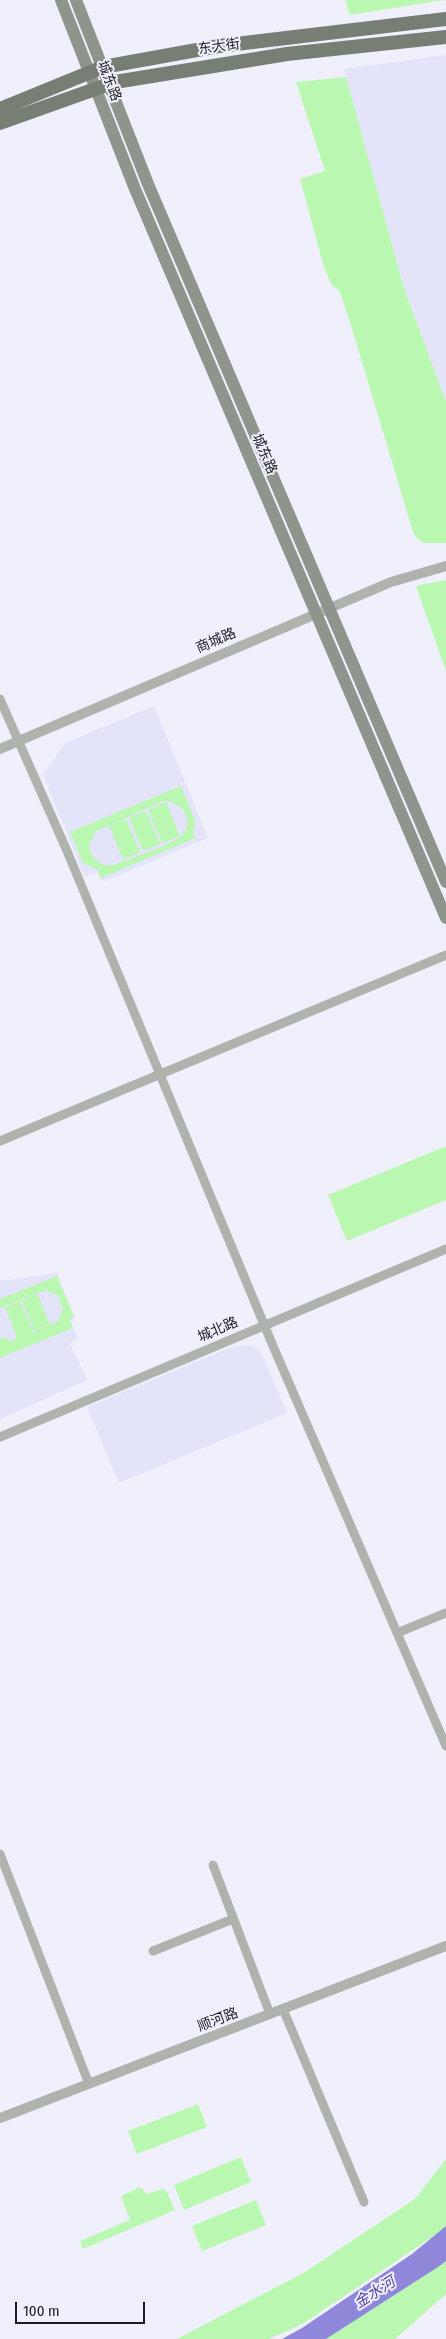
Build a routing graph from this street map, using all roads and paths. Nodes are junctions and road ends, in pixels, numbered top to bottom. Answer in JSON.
{"nodes":[{"id":1,"x":61,"y":0,"type":"edge"},
{"id":2,"x":76,"y":0,"type":"edge"},
{"id":3,"x":446,"y":19,"type":"edge"},
{"id":4,"x":446,"y":37,"type":"edge"},
{"id":5,"x":102,"y":67,"type":"junction"},
{"id":6,"x":89,"y":72,"type":"junction"},
{"id":7,"x":110,"y":83,"type":"junction"},
{"id":8,"x":95,"y":88,"type":"junction"},
{"id":9,"x":0,"y":108,"type":"edge"},
{"id":10,"x":0,"y":123,"type":"edge"},
{"id":11,"x":446,"y":566,"type":"edge"},
{"id":12,"x":329,"y":608,"type":"junction"},
{"id":13,"x":316,"y":614,"type":"junction"},
{"id":14,"x":0,"y":699,"type":"edge"},
{"id":15,"x":18,"y":741,"type":"junction"},
{"id":16,"x":0,"y":749,"type":"edge"},
{"id":17,"x":446,"y":882,"type":"edge"},
{"id":18,"x":446,"y":918,"type":"edge"},
{"id":19,"x":446,"y":955,"type":"edge"},
{"id":20,"x":160,"y":1074,"type":"junction"},
{"id":21,"x":0,"y":1141,"type":"edge"},
{"id":22,"x":446,"y":1250,"type":"edge"},
{"id":23,"x":264,"y":1326,"type":"junction"},
{"id":24,"x":0,"y":1437,"type":"edge"},
{"id":25,"x":446,"y":1613,"type":"edge"},
{"id":26,"x":397,"y":1633,"type":"junction"},
{"id":27,"x":446,"y":1746,"type":"edge"},
{"id":28,"x":0,"y":1854,"type":"edge"},
{"id":29,"x":213,"y":1865,"type":"dead end"},
{"id":30,"x":234,"y":1920,"type":"junction"},
{"id":31,"x":446,"y":1946,"type":"edge"},
{"id":32,"x":153,"y":1951,"type":"dead end"},
{"id":33,"x":283,"y":2009,"type":"junction"},
{"id":34,"x":270,"y":2014,"type":"junction"},
{"id":35,"x":89,"y":2084,"type":"junction"},
{"id":36,"x":0,"y":2118,"type":"edge"},
{"id":37,"x":364,"y":2202,"type":"dead end"}],
"edges":[{"from":1,"to":6,"type":"main road","name":"城东路"},
{"from":2,"to":5,"type":"main road","name":"城东路"},
{"from":3,"to":5,"type":"main road","name":"东大街"},
{"from":4,"to":7,"type":"main road","name":"东大街"},
{"from":5,"to":6,"type":"main road","name":"东大街"},
{"from":5,"to":7,"type":"main road","name":"城东路"},
{"from":6,"to":8,"type":"main road","name":"城东路"},
{"from":6,"to":9,"type":"main road","name":"东大街"},
{"from":7,"to":8,"type":"main road","name":"东大街"},
{"from":7,"to":12,"type":"main road","name":"城东路"},
{"from":8,"to":10,"type":"main road","name":"东大街"},
{"from":8,"to":13,"type":"main road","name":"城东路"},
{"from":11,"to":12,"type":"street","name":"商城路"},
{"from":12,"to":13,"type":"street","name":"商城路"},
{"from":12,"to":17,"type":"main road","name":"城东路"},
{"from":13,"to":15,"type":"street","name":"商城路"},
{"from":13,"to":18,"type":"main road","name":"城东路"},
{"from":14,"to":15,"type":"street"},
{"from":15,"to":16,"type":"street","name":"商城路"},
{"from":15,"to":20,"type":"street"},
{"from":19,"to":20,"type":"street"},
{"from":20,"to":21,"type":"street"},
{"from":20,"to":23,"type":"street"},
{"from":22,"to":23,"type":"street","name":"城北路"},
{"from":23,"to":24,"type":"street","name":"城北路"},
{"from":23,"to":26,"type":"street"},
{"from":25,"to":26,"type":"street"},
{"from":26,"to":27,"type":"street"},
{"from":28,"to":35,"type":"street"},
{"from":29,"to":30,"type":"street"},
{"from":30,"to":32,"type":"street"},
{"from":30,"to":34,"type":"street"},
{"from":31,"to":33,"type":"street","name":"顺河路"},
{"from":33,"to":34,"type":"street","name":"顺河路"},
{"from":33,"to":37,"type":"street"},
{"from":34,"to":35,"type":"street","name":"顺河路"},
{"from":35,"to":36,"type":"street","name":"顺河路"}]}
